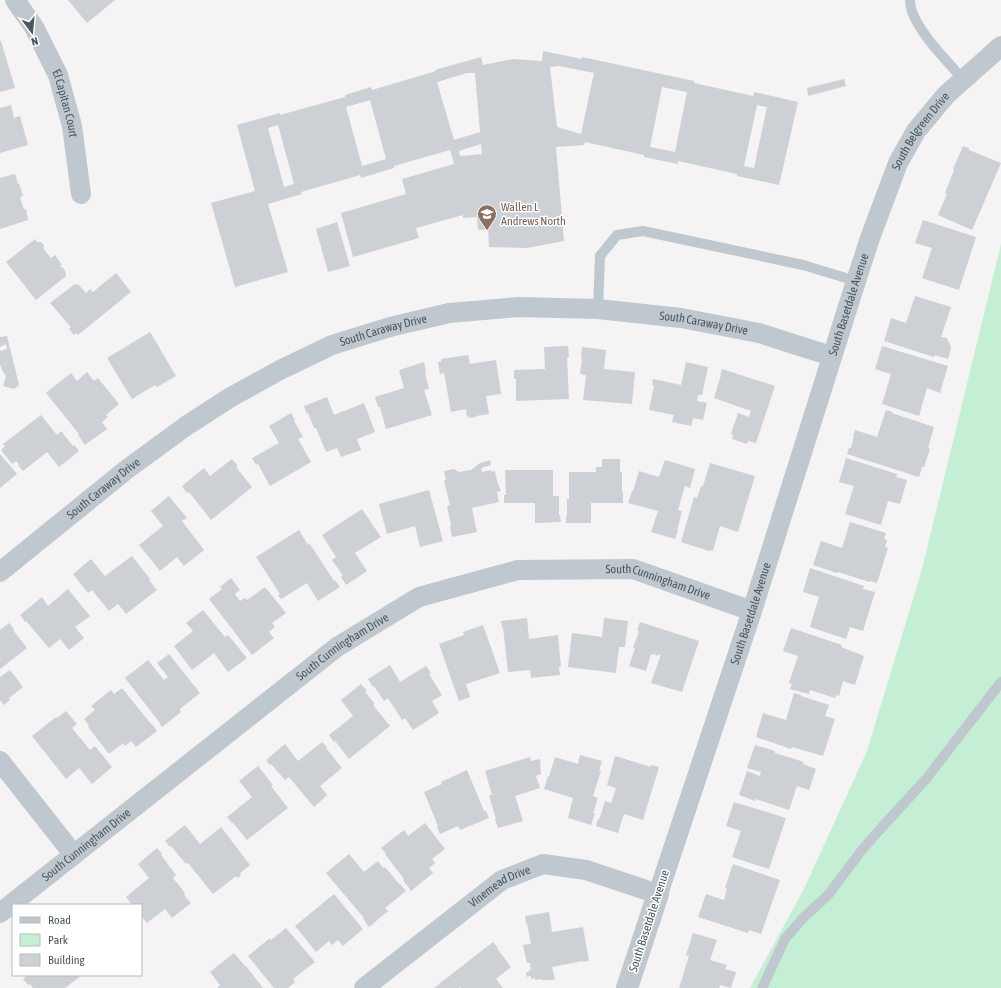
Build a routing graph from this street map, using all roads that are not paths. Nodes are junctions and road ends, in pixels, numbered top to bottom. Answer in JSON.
{"nodes":[{"id":1,"x":15,"y":0,"type":"edge"},
{"id":2,"x":910,"y":0,"type":"edge"},
{"id":3,"x":1001,"y":46,"type":"edge"},
{"id":4,"x":964,"y":80,"type":"junction"},
{"id":5,"x":81,"y":194,"type":"dead end"},
{"id":6,"x":870,"y":238,"type":"joint"},
{"id":7,"x":856,"y":281,"type":"junction"},
{"id":8,"x":598,"y":309,"type":"junction"},
{"id":9,"x":831,"y":356,"type":"junction"},
{"id":10,"x":0,"y":572,"type":"edge"},
{"id":11,"x":752,"y":611,"type":"junction"},
{"id":12,"x":1001,"y":682,"type":"edge"},
{"id":13,"x":0,"y":761,"type":"edge"},
{"id":14,"x":74,"y":855,"type":"junction"},
{"id":15,"x":658,"y":894,"type":"junction"},
{"id":16,"x":0,"y":913,"type":"edge"},
{"id":17,"x":364,"y":988,"type":"edge"},
{"id":18,"x":627,"y":988,"type":"edge"},
{"id":19,"x":762,"y":988,"type":"edge"}],
"edges":[{"from":1,"to":5,"type":"street","name":"El Capitan Court"},
{"from":2,"to":4,"type":"lane"},
{"from":3,"to":4,"type":"street","name":"South Belgreen Drive"},
{"from":4,"to":6,"type":"street","name":"South Belgreen Drive"},
{"from":6,"to":7,"type":"street","name":"South Basetdale Avenue"},
{"from":7,"to":8,"type":"lane"},
{"from":7,"to":9,"type":"street","name":"South Basetdale Avenue"},
{"from":8,"to":9,"type":"street","name":"South Caraway Drive"},
{"from":8,"to":10,"type":"street","name":"South Caraway Drive"},
{"from":9,"to":11,"type":"street","name":"South Basetdale Avenue"},
{"from":11,"to":14,"type":"street","name":"South Cunningham Drive"},
{"from":11,"to":15,"type":"street","name":"South Basetdale Avenue"},
{"from":12,"to":19,"type":"lane"},
{"from":13,"to":14,"type":"street"},
{"from":14,"to":16,"type":"street","name":"South Cunningham Drive"},
{"from":15,"to":17,"type":"street","name":"Vinemead Drive"},
{"from":15,"to":18,"type":"street","name":"South Basetdale Avenue"}]}
